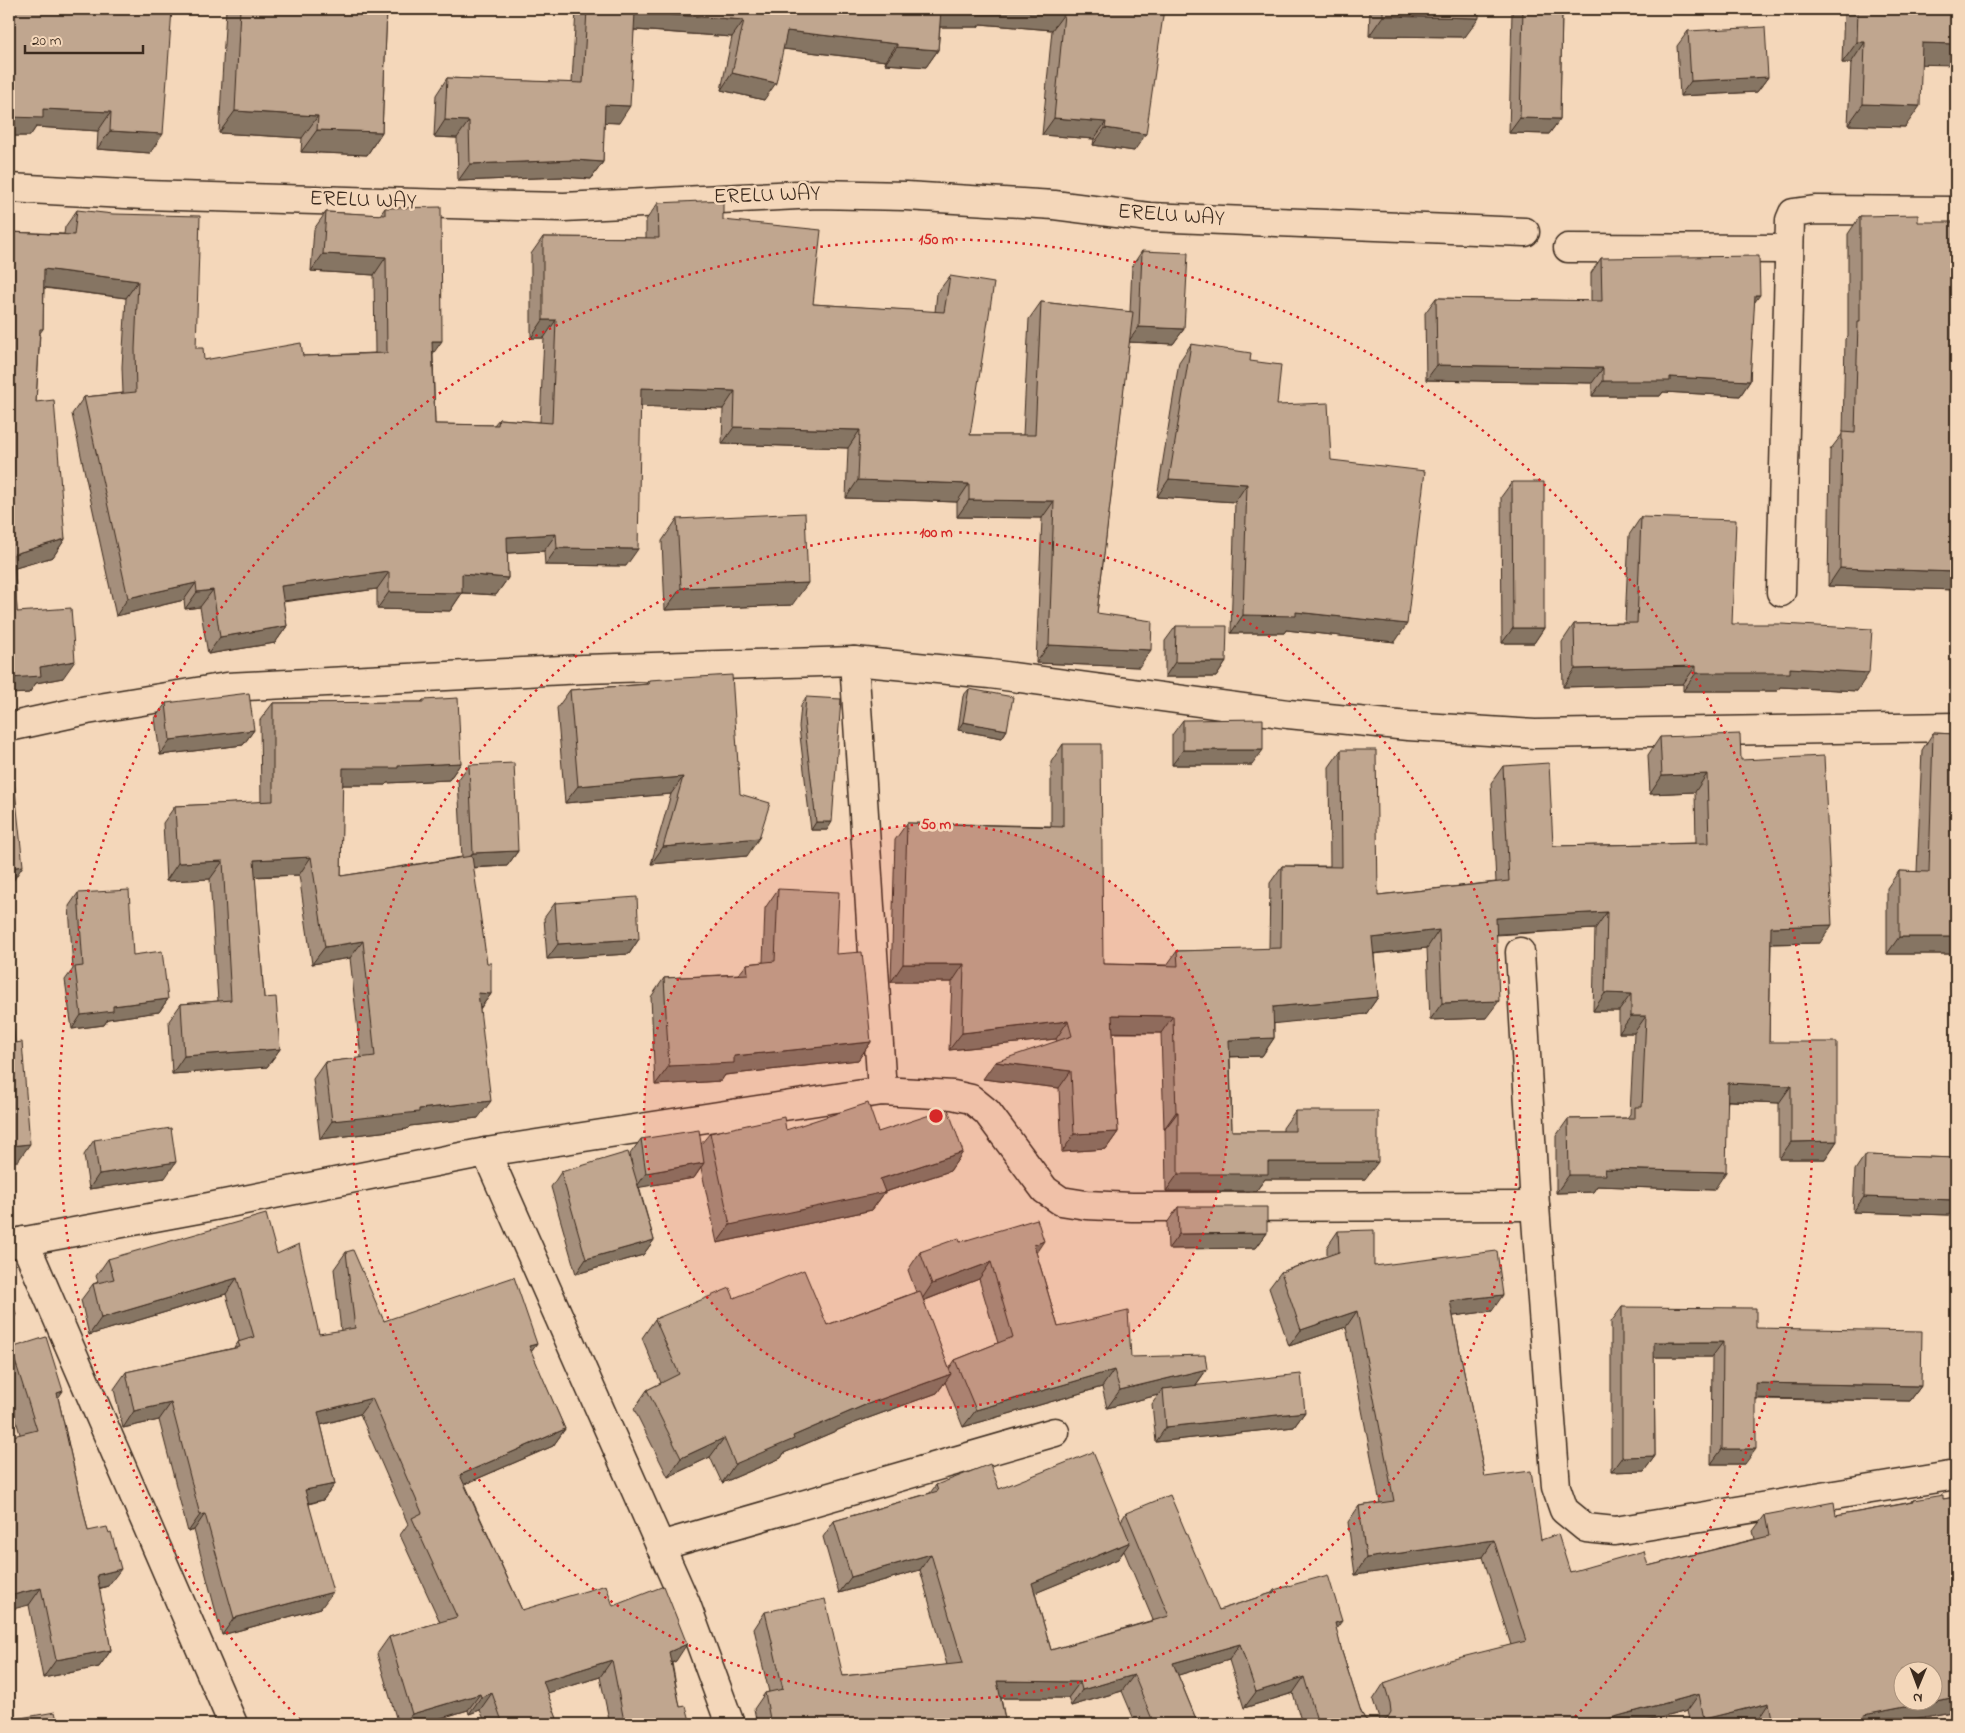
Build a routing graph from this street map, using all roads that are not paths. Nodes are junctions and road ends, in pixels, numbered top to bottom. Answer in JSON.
{"nodes":[{"id":1,"x":9,"y":188,"type":"edge"},
{"id":2,"x":1956,"y":211,"type":"edge"},
{"id":3,"x":1525,"y":232,"type":"dead end"},
{"id":4,"x":1568,"y":248,"type":"dead end"},
{"id":5,"x":1789,"y":249,"type":"junction"},
{"id":6,"x":1781,"y":592,"type":"dead end"},
{"id":7,"x":854,"y":661,"type":"junction"},
{"id":8,"x":1956,"y":726,"type":"edge"},
{"id":9,"x":9,"y":727,"type":"edge"},
{"id":10,"x":1520,"y":952,"type":"dead end"},
{"id":11,"x":882,"y":1091,"type":"junction"},
{"id":12,"x":486,"y":1152,"type":"junction"},
{"id":13,"x":1535,"y":1206,"type":"junction"},
{"id":14,"x":17,"y":1243,"type":"edge"},
{"id":15,"x":1055,"y":1432,"type":"dead end"},
{"id":16,"x":1956,"y":1475,"type":"edge"},
{"id":17,"x":660,"y":1546,"type":"junction"},
{"id":18,"x":233,"y":1724,"type":"edge"},
{"id":19,"x":730,"y":1724,"type":"edge"}],
"edges":[{"from":1,"to":3,"type":"street","name":"ERELU WAY"},
{"from":2,"to":5,"type":"street"},
{"from":4,"to":5,"type":"street"},
{"from":5,"to":6,"type":"street"},
{"from":7,"to":8,"type":"street"},
{"from":7,"to":9,"type":"street"},
{"from":7,"to":11,"type":"street"},
{"from":10,"to":13,"type":"street"},
{"from":11,"to":12,"type":"street"},
{"from":11,"to":13,"type":"street"},
{"from":12,"to":14,"type":"street"},
{"from":12,"to":17,"type":"street"},
{"from":13,"to":16,"type":"street"},
{"from":14,"to":18,"type":"street"},
{"from":15,"to":17,"type":"street"},
{"from":17,"to":19,"type":"street"}]}
